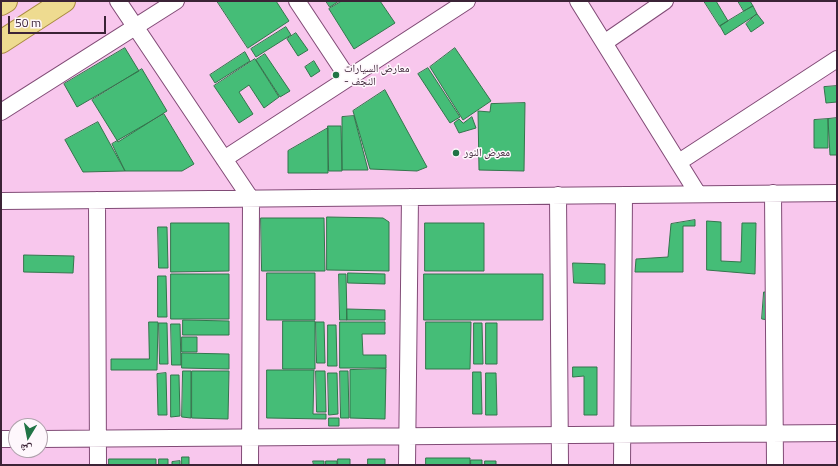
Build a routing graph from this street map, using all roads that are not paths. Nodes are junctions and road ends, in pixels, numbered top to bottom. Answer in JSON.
{"nodes":[{"id":1,"x":6,"y":1,"type":"edge"},
{"id":2,"x":64,"y":1,"type":"edge"},
{"id":3,"x":118,"y":1,"type":"edge"},
{"id":4,"x":176,"y":1,"type":"edge"},
{"id":5,"x":297,"y":1,"type":"edge"},
{"id":6,"x":467,"y":1,"type":"edge"},
{"id":7,"x":578,"y":1,"type":"edge"},
{"id":8,"x":665,"y":1,"type":"edge"},
{"id":9,"x":1,"y":4,"type":"edge"},
{"id":10,"x":135,"y":27,"type":"junction"},
{"id":11,"x":1,"y":42,"type":"edge"},
{"id":12,"x":604,"y":43,"type":"junction"},
{"id":13,"x":837,"y":59,"type":"edge"},
{"id":14,"x":348,"y":78,"type":"junction"},
{"id":15,"x":1,"y":112,"type":"edge"},
{"id":16,"x":224,"y":159,"type":"junction"},
{"id":17,"x":679,"y":162,"type":"junction"},
{"id":18,"x":837,"y":192,"type":"edge"},
{"id":19,"x":773,"y":193,"type":"junction"},
{"id":20,"x":698,"y":194,"type":"junction"},
{"id":21,"x":624,"y":195,"type":"junction"},
{"id":22,"x":558,"y":196,"type":"junction"},
{"id":23,"x":410,"y":197,"type":"junction"},
{"id":24,"x":251,"y":199,"type":"junction"},
{"id":25,"x":96,"y":200,"type":"junction"},
{"id":26,"x":2,"y":201,"type":"dead end"},
{"id":27,"x":837,"y":433,"type":"edge"},
{"id":28,"x":774,"y":434,"type":"junction"},
{"id":29,"x":622,"y":435,"type":"junction"},
{"id":30,"x":407,"y":436,"type":"junction"},
{"id":31,"x":560,"y":436,"type":"junction"},
{"id":32,"x":98,"y":438,"type":"junction"},
{"id":33,"x":250,"y":438,"type":"junction"},
{"id":34,"x":48,"y":439,"type":"edge"},
{"id":35,"x":98,"y":465,"type":"edge"},
{"id":36,"x":250,"y":465,"type":"edge"},
{"id":37,"x":407,"y":465,"type":"edge"},
{"id":38,"x":560,"y":465,"type":"edge"},
{"id":39,"x":622,"y":465,"type":"edge"},
{"id":40,"x":775,"y":465,"type":"edge"}],
"edges":[{"from":1,"to":9,"type":"main road"},
{"from":2,"to":11,"type":"main road"},
{"from":3,"to":10,"type":"street"},
{"from":4,"to":10,"type":"street"},
{"from":5,"to":14,"type":"street"},
{"from":6,"to":14,"type":"street"},
{"from":7,"to":12,"type":"street"},
{"from":8,"to":12,"type":"street"},
{"from":10,"to":15,"type":"street"},
{"from":10,"to":16,"type":"street"},
{"from":12,"to":17,"type":"street"},
{"from":13,"to":17,"type":"street"},
{"from":14,"to":16,"type":"street"},
{"from":16,"to":24,"type":"street"},
{"from":17,"to":20,"type":"street"},
{"from":18,"to":19,"type":"street"},
{"from":19,"to":20,"type":"street"},
{"from":19,"to":28,"type":"street"},
{"from":20,"to":21,"type":"street"},
{"from":21,"to":22,"type":"street"},
{"from":21,"to":29,"type":"street"},
{"from":22,"to":23,"type":"street"},
{"from":22,"to":31,"type":"street"},
{"from":23,"to":24,"type":"street"},
{"from":23,"to":30,"type":"street"},
{"from":24,"to":25,"type":"street"},
{"from":24,"to":33,"type":"street"},
{"from":25,"to":26,"type":"street"},
{"from":25,"to":32,"type":"street"},
{"from":27,"to":28,"type":"street"},
{"from":28,"to":29,"type":"street"},
{"from":28,"to":40,"type":"street"},
{"from":29,"to":31,"type":"street"},
{"from":29,"to":39,"type":"street"},
{"from":30,"to":31,"type":"street"},
{"from":30,"to":33,"type":"street"},
{"from":30,"to":37,"type":"street"},
{"from":31,"to":38,"type":"street"},
{"from":32,"to":33,"type":"street"},
{"from":32,"to":34,"type":"street"},
{"from":32,"to":35,"type":"street"},
{"from":33,"to":36,"type":"street"}]}
